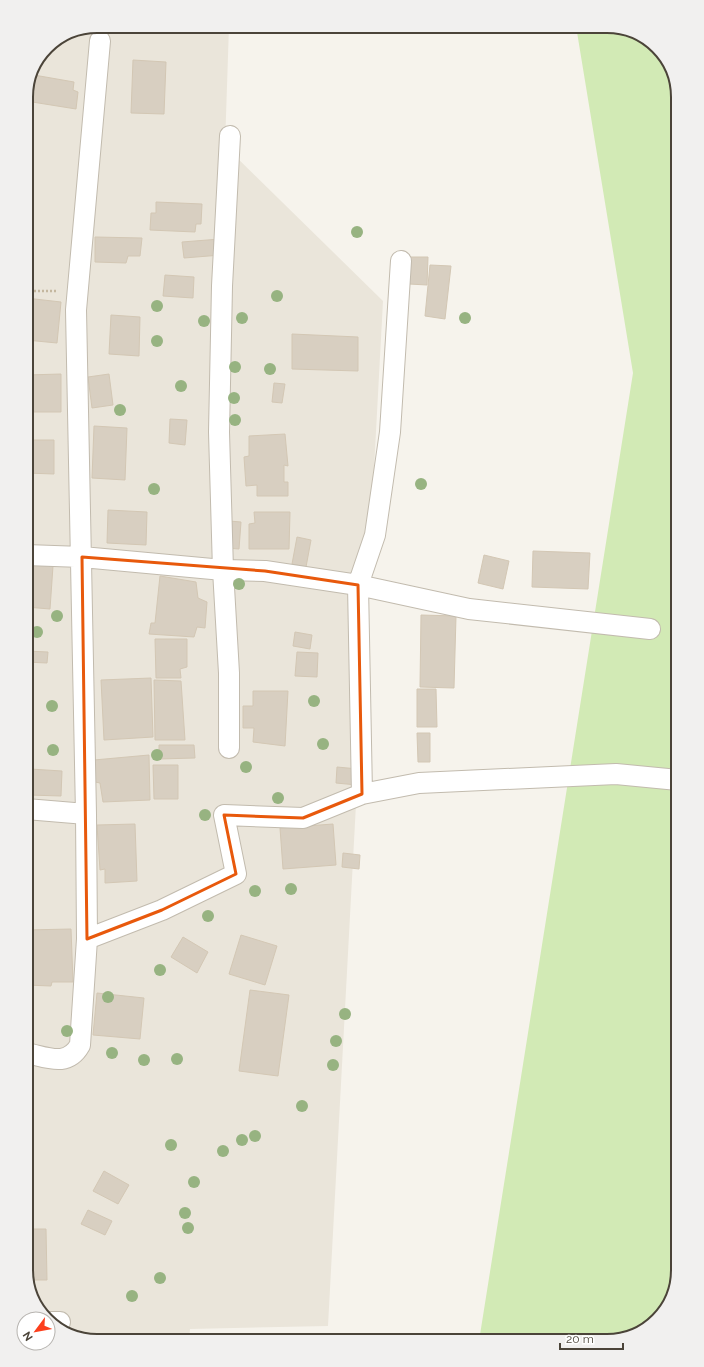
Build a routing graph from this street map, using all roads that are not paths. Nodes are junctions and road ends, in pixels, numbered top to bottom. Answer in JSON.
{"nodes":[{"id":1,"x":100,"y":41,"type":"dead end"},
{"id":2,"x":230,"y":136,"type":"dead end"},
{"id":3,"x":401,"y":261,"type":"dead end"},
{"id":4,"x":33,"y":555,"type":"edge"},
{"id":5,"x":82,"y":557,"type":"junction"},
{"id":6,"x":223,"y":570,"type":"junction"},
{"id":7,"x":358,"y":585,"type":"junction"},
{"id":8,"x":650,"y":629,"type":"dead end"},
{"id":9,"x":229,"y":748,"type":"dead end"},
{"id":10,"x":671,"y":779,"type":"edge"},
{"id":11,"x":362,"y":794,"type":"junction"},
{"id":12,"x":33,"y":810,"type":"edge"},
{"id":13,"x":86,"y":814,"type":"junction"},
{"id":14,"x":87,"y":939,"type":"junction"},
{"id":15,"x":33,"y":1055,"type":"edge"}],
"edges":[{"from":1,"to":5,"type":"street"},
{"from":2,"to":6,"type":"street"},
{"from":3,"to":7,"type":"street"},
{"from":4,"to":5,"type":"street"},
{"from":5,"to":6,"type":"street"},
{"from":5,"to":13,"type":"street"},
{"from":6,"to":7,"type":"street"},
{"from":6,"to":9,"type":"street"},
{"from":7,"to":8,"type":"street"},
{"from":7,"to":11,"type":"street"},
{"from":10,"to":11,"type":"street"},
{"from":11,"to":14,"type":"street"},
{"from":12,"to":13,"type":"street"},
{"from":13,"to":14,"type":"street"},
{"from":14,"to":15,"type":"street"}]}
